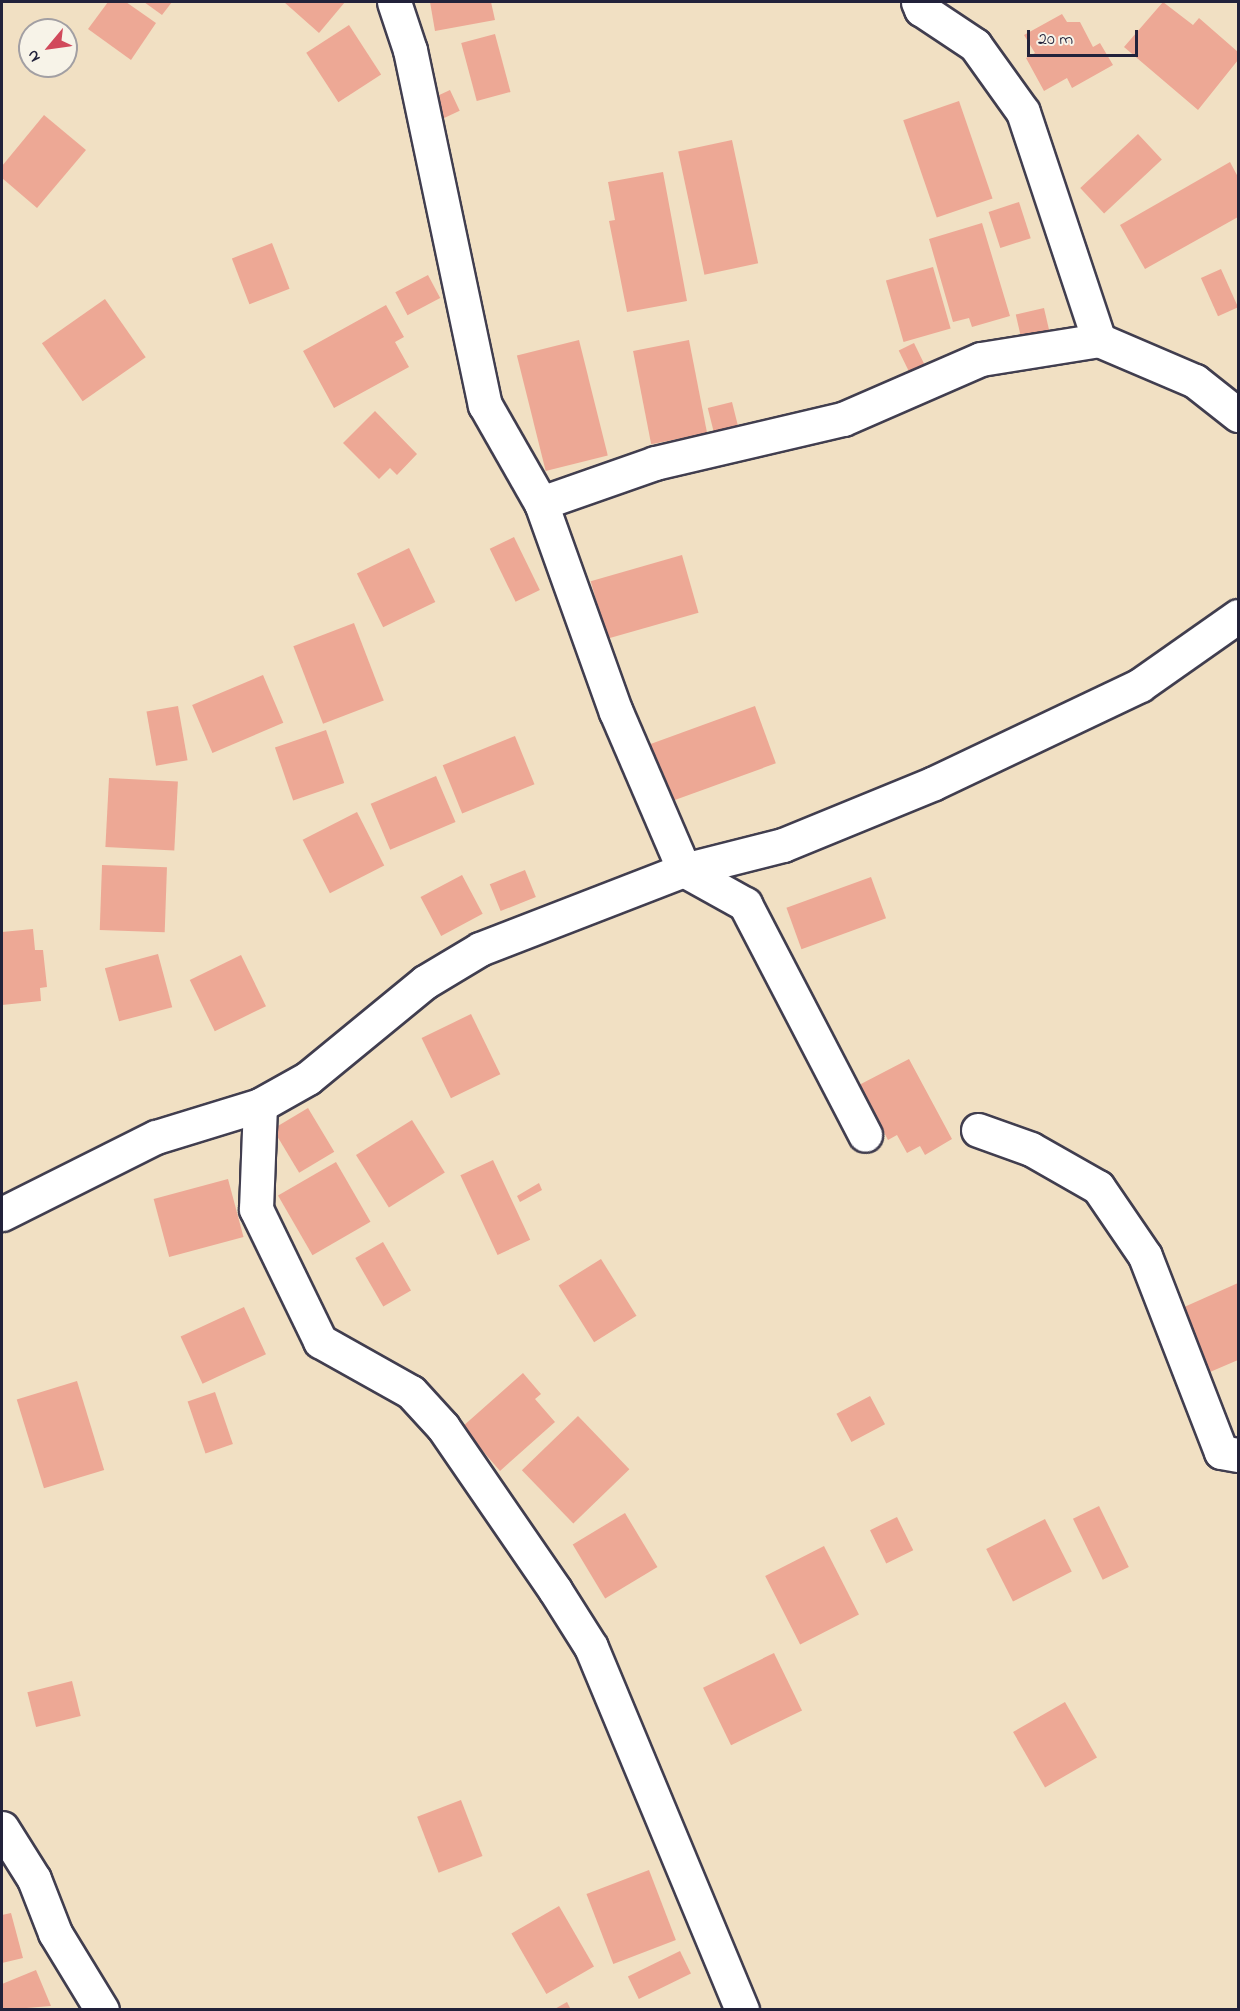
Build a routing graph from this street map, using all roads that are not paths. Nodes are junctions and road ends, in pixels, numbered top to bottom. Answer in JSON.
{"nodes":[{"id":1,"x":394,"y":2,"type":"edge"},
{"id":2,"x":918,"y":2,"type":"edge"},
{"id":3,"x":1099,"y":340,"type":"junction"},
{"id":4,"x":1239,"y":415,"type":"edge"},
{"id":5,"x":540,"y":503,"type":"junction"},
{"id":6,"x":1239,"y":616,"type":"edge"},
{"id":7,"x":684,"y":870,"type":"junction"},
{"id":8,"x":260,"y":1105,"type":"junction"},
{"id":9,"x":978,"y":1130,"type":"dead end"},
{"id":10,"x":865,"y":1134,"type":"dead end"},
{"id":11,"x":2,"y":1214,"type":"edge"},
{"id":12,"x":1239,"y":1455,"type":"edge"},
{"id":13,"x":2,"y":1828,"type":"edge"},
{"id":14,"x":102,"y":2010,"type":"edge"},
{"id":15,"x":742,"y":2010,"type":"edge"}],
"edges":[{"from":1,"to":5,"type":"street"},
{"from":2,"to":3,"type":"street"},
{"from":3,"to":4,"type":"street"},
{"from":3,"to":5,"type":"street"},
{"from":5,"to":7,"type":"street"},
{"from":6,"to":7,"type":"street"},
{"from":7,"to":8,"type":"street"},
{"from":7,"to":10,"type":"street"},
{"from":8,"to":11,"type":"street"},
{"from":8,"to":15,"type":"street"},
{"from":9,"to":12,"type":"street"},
{"from":13,"to":14,"type":"street"}]}
